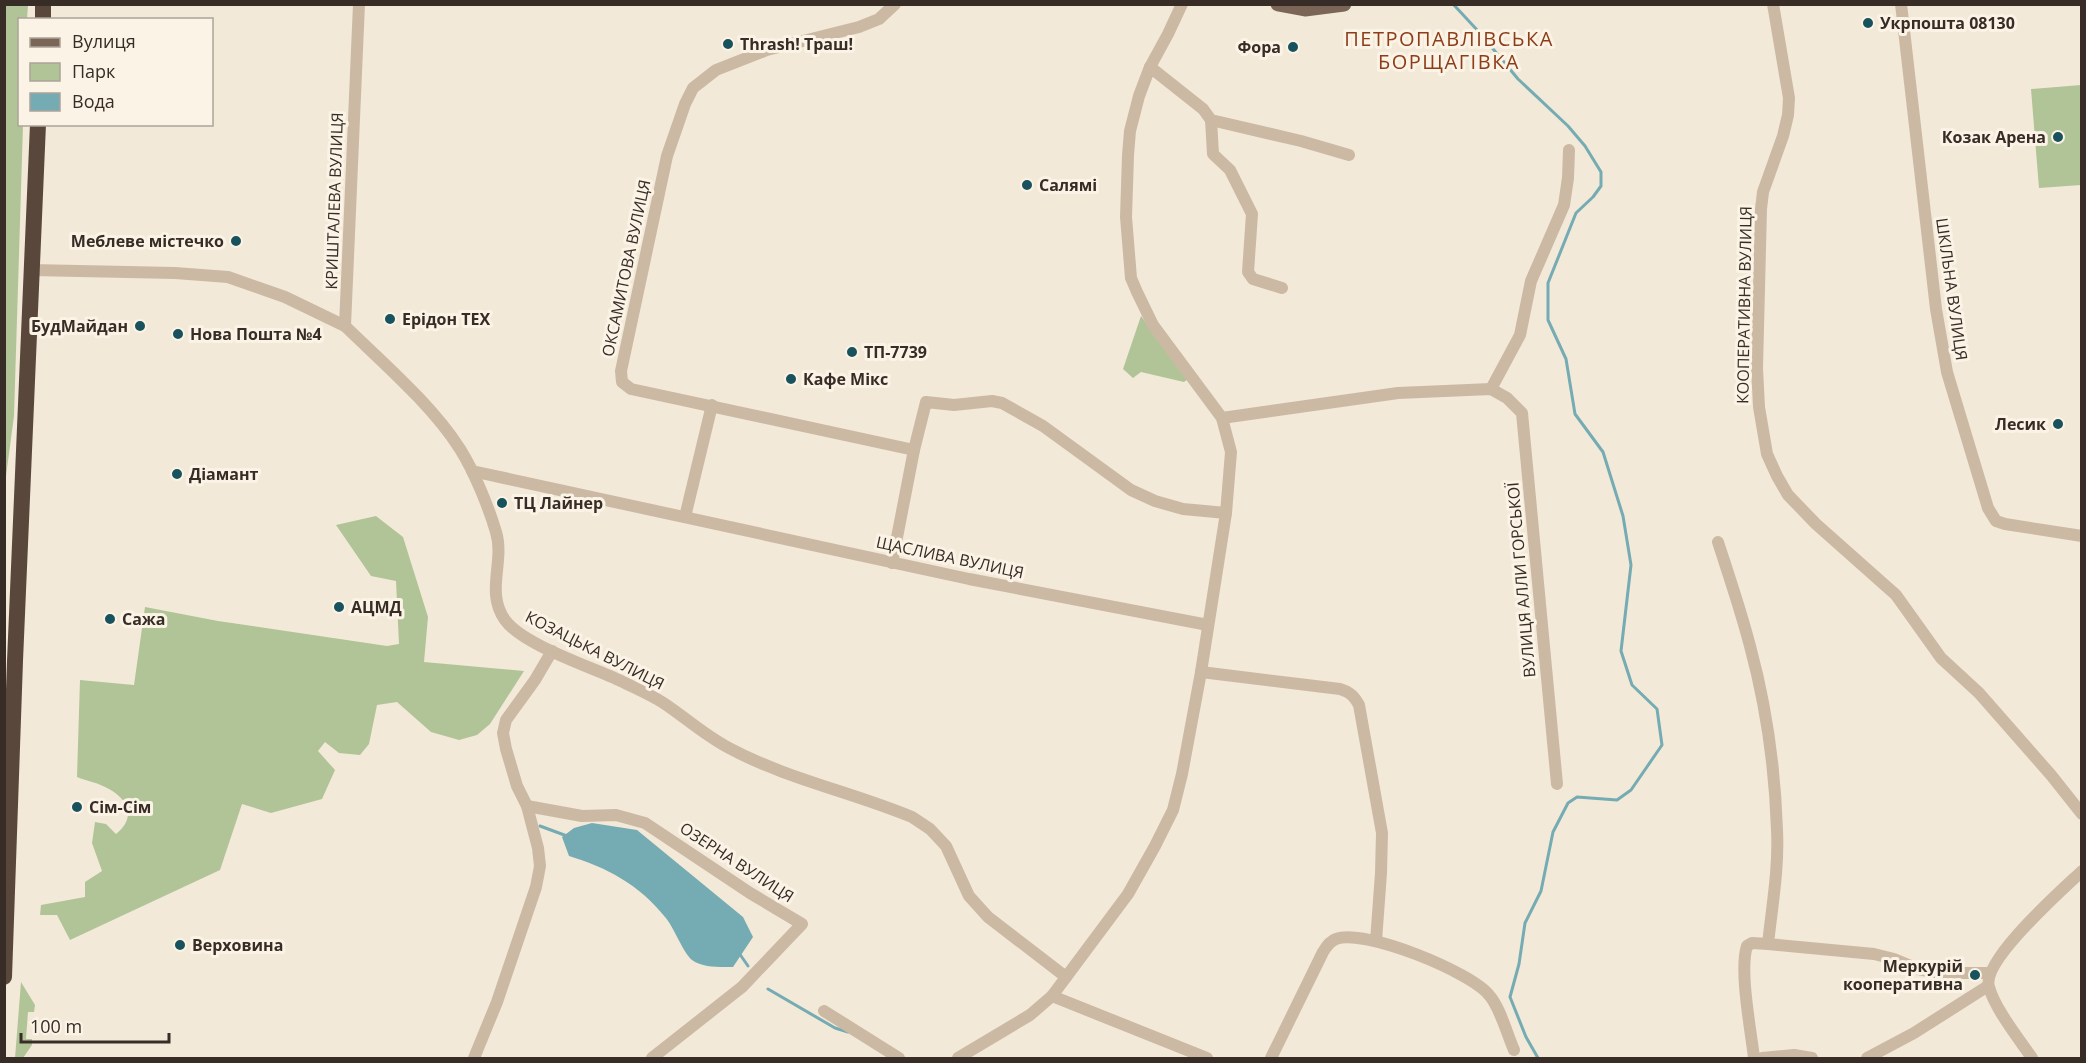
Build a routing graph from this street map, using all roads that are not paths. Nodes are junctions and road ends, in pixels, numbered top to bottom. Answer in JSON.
{"nodes":[{"id":1,"x":359,"y":4,"type":"edge"},
{"id":2,"x":896,"y":4,"type":"edge"},
{"id":3,"x":1182,"y":4,"type":"edge"},
{"id":4,"x":1344,"y":4,"type":"edge"},
{"id":5,"x":1773,"y":4,"type":"edge"},
{"id":6,"x":1901,"y":4,"type":"edge"},
{"id":7,"x":1284,"y":6,"type":"edge"},
{"id":8,"x":1150,"y":67,"type":"junction"},
{"id":9,"x":1211,"y":120,"type":"junction"},
{"id":10,"x":38,"y":126,"type":"edge"},
{"id":11,"x":1569,"y":150,"type":"dead end"},
{"id":12,"x":1349,"y":155,"type":"dead end"},
{"id":13,"x":31,"y":270,"type":"junction"},
{"id":14,"x":1282,"y":288,"type":"dead end"},
{"id":15,"x":345,"y":326,"type":"junction"},
{"id":16,"x":1491,"y":389,"type":"junction"},
{"id":17,"x":712,"y":405,"type":"junction"},
{"id":18,"x":1222,"y":418,"type":"junction"},
{"id":19,"x":914,"y":450,"type":"junction"},
{"id":20,"x":472,"y":471,"type":"junction"},
{"id":21,"x":1226,"y":513,"type":"junction"},
{"id":22,"x":685,"y":517,"type":"junction"},
{"id":23,"x":2082,"y":536,"type":"edge"},
{"id":24,"x":1718,"y":542,"type":"dead end"},
{"id":25,"x":892,"y":562,"type":"junction"},
{"id":26,"x":1208,"y":625,"type":"junction"},
{"id":27,"x":552,"y":651,"type":"junction"},
{"id":28,"x":1202,"y":672,"type":"junction"},
{"id":29,"x":12,"y":733,"type":"junction"},
{"id":30,"x":4,"y":766,"type":"edge"},
{"id":31,"x":1557,"y":784,"type":"dead end"},
{"id":32,"x":527,"y":806,"type":"junction"},
{"id":33,"x":2082,"y":814,"type":"edge"},
{"id":34,"x":2082,"y":870,"type":"edge"},
{"id":35,"x":1376,"y":941,"type":"junction"},
{"id":36,"x":1768,"y":944,"type":"junction"},
{"id":37,"x":1990,"y":973,"type":"junction"},
{"id":38,"x":4,"y":977,"type":"edge"},
{"id":39,"x":1066,"y":978,"type":"junction"},
{"id":40,"x":1988,"y":986,"type":"junction"},
{"id":41,"x":1052,"y":996,"type":"junction"},
{"id":42,"x":824,"y":1011,"type":"dead end"},
{"id":43,"x":1514,"y":1050,"type":"dead end"},
{"id":44,"x":474,"y":1059,"type":"edge"},
{"id":45,"x":652,"y":1059,"type":"edge"},
{"id":46,"x":898,"y":1059,"type":"edge"},
{"id":47,"x":958,"y":1059,"type":"edge"},
{"id":48,"x":1207,"y":1059,"type":"edge"},
{"id":49,"x":1271,"y":1059,"type":"edge"},
{"id":50,"x":1754,"y":1059,"type":"edge"},
{"id":51,"x":1762,"y":1059,"type":"edge"},
{"id":52,"x":1812,"y":1059,"type":"edge"},
{"id":53,"x":1866,"y":1059,"type":"edge"},
{"id":54,"x":2032,"y":1059,"type":"edge"}],
"edges":[{"from":1,"to":15,"type":"street","name":"КРИШТАЛЕВА ВУЛИЦЯ"},
{"from":2,"to":17,"type":"street","name":"ОКСАМИТОВА ВУЛИЦЯ"},
{"from":3,"to":8,"type":"street"},
{"from":4,"to":7,"type":"main road"},
{"from":5,"to":33,"type":"street","name":"КООПЕРАТИВНА ВУЛИЦЯ"},
{"from":6,"to":23,"type":"street","name":"ШКІЛЬНА ВУЛИЦЯ"},
{"from":8,"to":9,"type":"street"},
{"from":8,"to":18,"type":"street"},
{"from":9,"to":12,"type":"street"},
{"from":9,"to":14,"type":"street"},
{"from":10,"to":13,"type":"highway"},
{"from":11,"to":16,"type":"street"},
{"from":13,"to":15,"type":"street"},
{"from":13,"to":29,"type":"highway"},
{"from":15,"to":20,"type":"street","name":"КОЗАЦЬКА ВУЛИЦЯ"},
{"from":16,"to":18,"type":"street"},
{"from":16,"to":31,"type":"street","name":"ВУЛИЦЯ АЛЛИ ГОРСЬКОЇ"},
{"from":17,"to":19,"type":"street","name":"ОКСАМИТОВА ВУЛИЦЯ"},
{"from":17,"to":22,"type":"street"},
{"from":18,"to":21,"type":"street"},
{"from":19,"to":21,"type":"street"},
{"from":19,"to":25,"type":"street"},
{"from":20,"to":22,"type":"street","name":"ЩАСЛИВА ВУЛИЦЯ"},
{"from":20,"to":27,"type":"street","name":"КОЗАЦЬКА ВУЛИЦЯ"},
{"from":21,"to":26,"type":"street"},
{"from":22,"to":25,"type":"street","name":"ЩАСЛИВА ВУЛИЦЯ"},
{"from":24,"to":36,"type":"street"},
{"from":25,"to":26,"type":"street","name":"ЩАСЛИВА ВУЛИЦЯ"},
{"from":26,"to":28,"type":"street"},
{"from":27,"to":32,"type":"street"},
{"from":27,"to":39,"type":"street","name":"КОЗАЦЬКА ВУЛИЦЯ"},
{"from":28,"to":35,"type":"street"},
{"from":28,"to":39,"type":"street"},
{"from":29,"to":30,"type":"highway"},
{"from":29,"to":38,"type":"highway"},
{"from":32,"to":44,"type":"street"},
{"from":32,"to":45,"type":"street","name":"ОЗЕРНА ВУЛИЦЯ"},
{"from":34,"to":37,"type":"street"},
{"from":35,"to":43,"type":"street"},
{"from":35,"to":49,"type":"street"},
{"from":36,"to":37,"type":"street"},
{"from":36,"to":50,"type":"street"},
{"from":37,"to":40,"type":"street"},
{"from":39,"to":41,"type":"street"},
{"from":40,"to":53,"type":"street"},
{"from":40,"to":54,"type":"street"},
{"from":41,"to":47,"type":"street"},
{"from":41,"to":48,"type":"street"},
{"from":42,"to":46,"type":"street"},
{"from":51,"to":52,"type":"street"}]}
